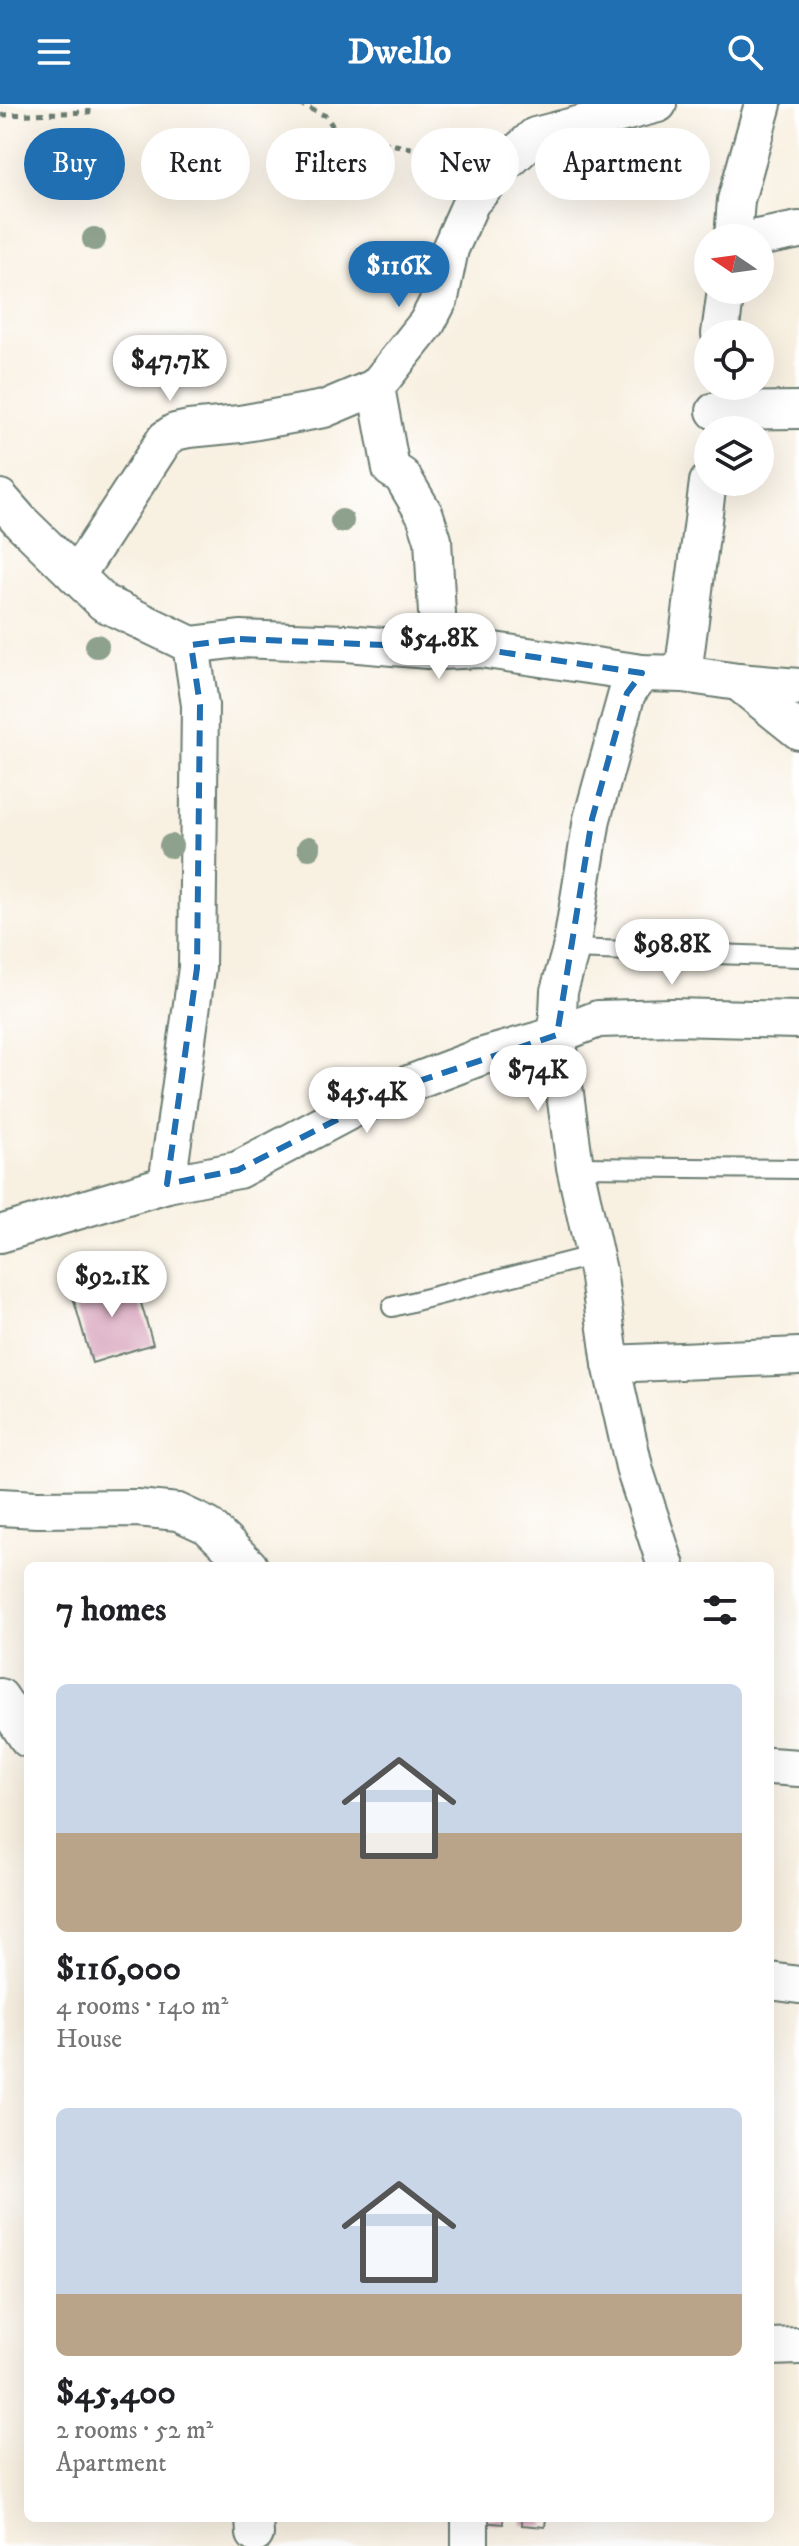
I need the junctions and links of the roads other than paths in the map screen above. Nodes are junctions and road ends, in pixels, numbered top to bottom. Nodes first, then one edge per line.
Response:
1 (658, 104) edge
2 (763, 104) edge
3 (533, 120) edge
4 (734, 224) edge
5 (799, 230) edge
6 (774, 235) edge
7 (376, 387) junction
8 (715, 409) edge
9 (799, 410) edge
10 (706, 496) edge
11 (0, 498) edge
12 (76, 576) junction
13 (191, 645) junction
14 (439, 651) junction
15 (642, 673) junction
16 (683, 674) junction
17 (738, 682) junction
18 (799, 687) edge
19 (799, 731) edge
20 (571, 949) junction
21 (799, 957) edge
22 (799, 1020) edge
23 (557, 1035) junction
24 (575, 1167) junction
25 (799, 1169) edge
26 (167, 1184) junction
27 (0, 1234) edge
28 (595, 1255) junction
29 (392, 1307) dead end
30 (799, 1356) edge
31 (611, 1364) junction
32 (0, 1507) edge
33 (245, 1562) edge
34 (665, 1562) edge
35 (0, 1697) edge
36 (24, 1733) edge
37 (774, 1766) edge
38 (799, 1768) edge
39 (774, 1982) edge
40 (799, 1985) edge
41 (799, 2346) edge
42 (774, 2347) edge
43 (470, 2522) edge
44 (470, 2546) edge

1 - 3 street
2 - 4 street
3 - 7 street
5 - 6 street
7 - 12 street
7 - 14 street
8 - 9 street
10 - 16 street
11 - 12 street
12 - 13 street
13 - 14 street
13 - 26 street
14 - 15 street
15 - 16 street
15 - 20 street
16 - 17 street
17 - 18 street
17 - 19 street
20 - 21 lane
20 - 23 street
22 - 23 street
23 - 24 street
23 - 26 street
24 - 25 lane
24 - 28 street
26 - 27 street
28 - 29 lane
28 - 31 street
30 - 31 street
31 - 34 street
32 - 33 street
35 - 36 street
37 - 38 street
39 - 40 street
41 - 42 street
43 - 44 street

